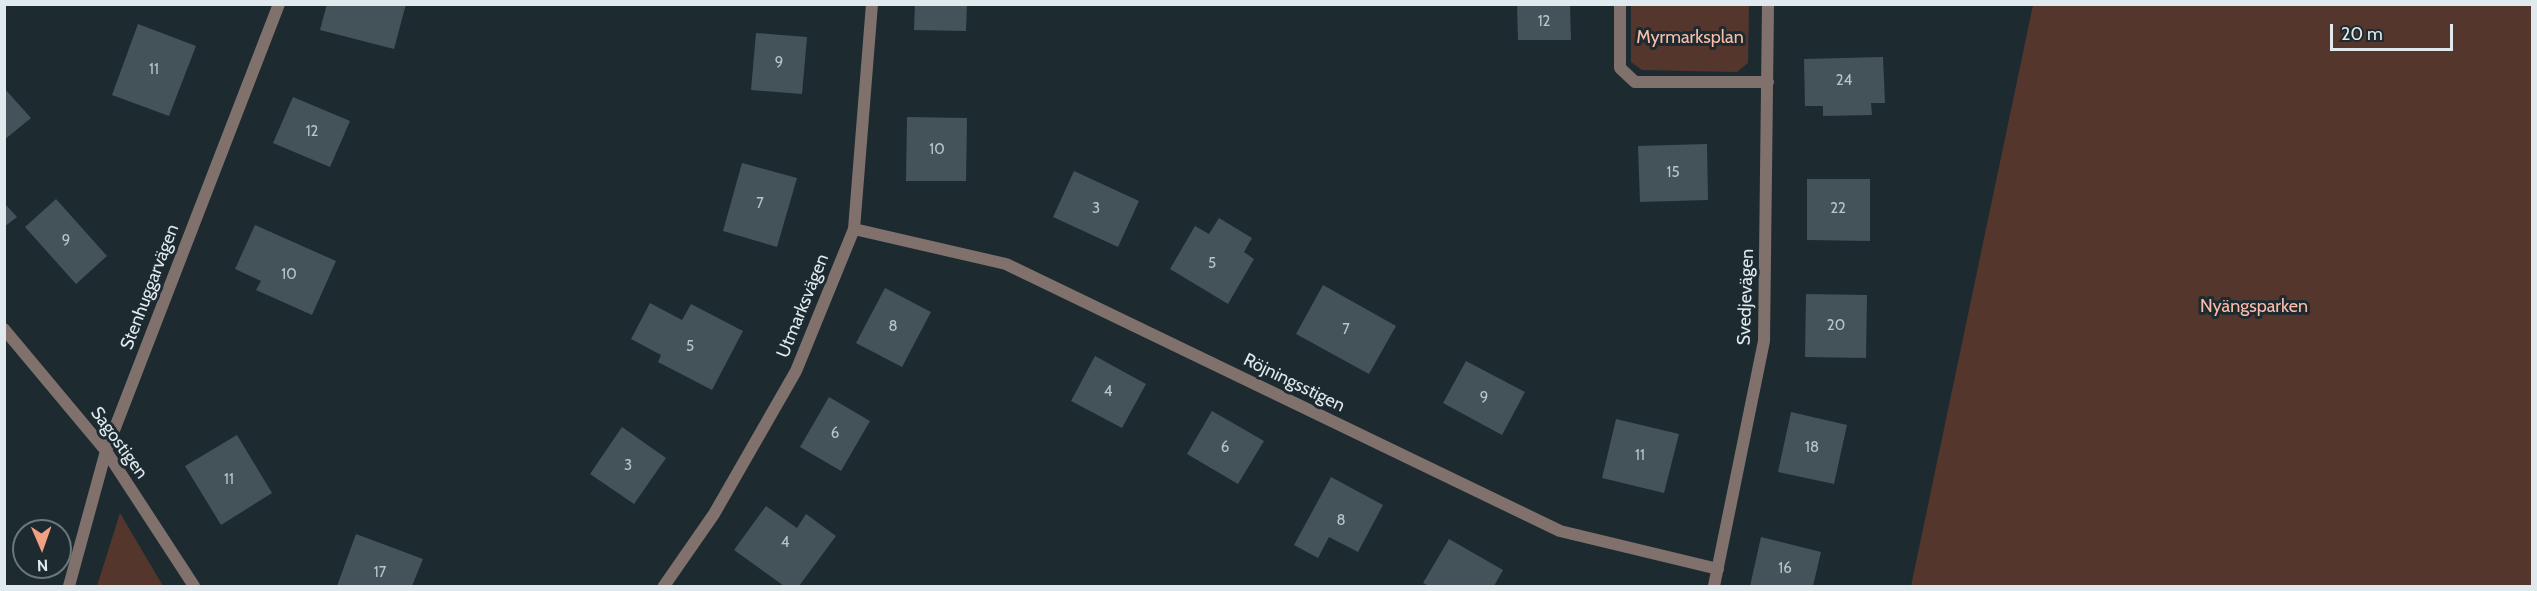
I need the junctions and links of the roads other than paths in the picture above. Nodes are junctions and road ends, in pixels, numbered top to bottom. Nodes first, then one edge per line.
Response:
1 (279, 4) edge
2 (872, 4) edge
3 (1620, 4) edge
4 (1768, 4) edge
5 (1768, 82) junction
6 (854, 229) junction
7 (4, 329) edge
8 (106, 451) junction
9 (1718, 569) junction
10 (69, 586) edge
11 (194, 586) edge
12 (664, 586) edge
13 (1714, 586) edge

1 - 8 street, Stenhuggarvägen
2 - 6 street, Utmarksvägen
3 - 5 street
4 - 5 street, Svedjevägen
5 - 9 street, Svedjevägen
6 - 9 street, Röjningsstigen
6 - 12 street, Utmarksvägen
7 - 8 street, Sagostigen
8 - 10 street, Stenhuggarvägen
8 - 11 street, Sagostigen
9 - 13 street, Svedjevägen

